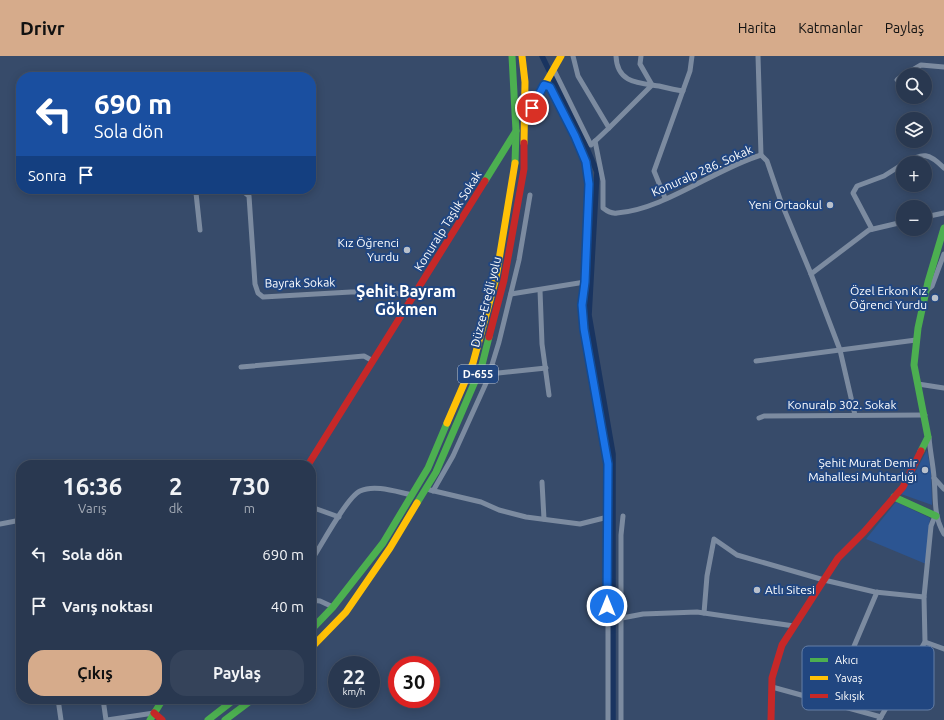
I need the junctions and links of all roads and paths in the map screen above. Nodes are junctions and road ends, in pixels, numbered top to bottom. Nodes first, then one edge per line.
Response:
1 (512, 56) edge
2 (522, 56) edge
3 (573, 56) edge
4 (616, 56) edge
5 (641, 56) edge
6 (692, 56) edge
7 (758, 56) edge
8 (562, 57) edge
9 (944, 67) edge
10 (916, 68) edge
11 (554, 70) junction
12 (545, 84) junction
13 (652, 85) junction
14 (683, 91) junction
15 (525, 119) junction
16 (609, 128) junction
17 (516, 131) junction
18 (595, 141) junction
19 (761, 155) junction
20 (916, 156) edge
21 (928, 156) edge
22 (932, 159) edge
23 (944, 168) edge
24 (896, 169) edge
25 (196, 194) edge
26 (246, 194) edge
27 (530, 195) dead end
28 (665, 198) junction
29 (944, 213) edge
30 (932, 216) edge
31 (896, 224) edge
32 (944, 228) edge
33 (872, 229) junction
34 (200, 230) dead end
35 (944, 254) edge
36 (811, 274) junction
37 (585, 282) junction
38 (540, 290) junction
39 (926, 290) junction
40 (511, 294) junction
41 (412, 299) junction
42 (916, 340) junction
43 (840, 350) junction
44 (373, 361) junction
45 (756, 361) dead end
46 (241, 366) dead end
47 (546, 368) junction
48 (489, 374) junction
49 (918, 384) junction
50 (944, 388) edge
51 (549, 395) dead end
52 (855, 415) junction
53 (925, 415) junction
54 (758, 418) dead end
55 (928, 437) junction
56 (311, 460) edge
57 (934, 478) junction
58 (542, 482) dead end
59 (944, 489) edge
60 (429, 490) junction
61 (412, 494) junction
62 (894, 497) junction
63 (316, 509) edge
64 (623, 516) dead end
65 (936, 516) junction
66 (339, 517) junction
67 (608, 517) junction
68 (544, 519) junction
69 (16, 521) edge
70 (0, 524) edge
71 (944, 534) edge
72 (316, 553) edge
73 (824, 580) junction
74 (877, 592) junction
75 (924, 597) junction
76 (316, 601) edge
77 (333, 607) junction
78 (704, 613) junction
79 (622, 618) junction
80 (316, 621) edge
81 (319, 621) junction
82 (316, 624) edge
83 (794, 626) junction
84 (926, 642) junction
85 (316, 643) edge
86 (854, 646) edge
87 (924, 646) edge
88 (944, 649) edge
89 (772, 686) junction
90 (802, 695) edge
91 (59, 704) edge
92 (104, 704) edge
93 (160, 704) edge
94 (229, 704) edge
95 (246, 704) edge
96 (853, 710) edge
97 (151, 718) edge
98 (880, 718) edge
99 (61, 720) edge
100 (107, 720) edge
101 (162, 720) edge
102 (208, 720) edge
103 (225, 720) edge
104 (608, 720) edge
105 (621, 720) edge
106 (771, 720) edge

1 - 17 main road, Düzce-Ereğli yolu
2 - 15 main road, Düzce-Ereğli yolu / D-655
3 - 16 street
4 - 13 street
5 - 13 street
6 - 14 street
7 - 19 street
8 - 11 main road
9 - 10 street
11 - 12 main road
11 - 18 street
12 - 15 main road
12 - 37 street
13 - 14 street
13 - 16 street
14 - 28 street
15 - 60 main road, Düzce-Ereğli yolu / D-655
16 - 18 street
17 - 41 main road, Konuralp Taşlık Sokak
17 - 61 main road, Düzce-Ereğli yolu
18 - 28 street, Konuralp 286. Sokak
19 - 28 street, Konuralp 286. Sokak
19 - 36 street, Konuralp 286. Sokak
20 - 21 street
22 - 23 street
24 - 33 street
25 - 34 street
26 - 41 street, Bayrak Sokak
27 - 40 street
29 - 30 street
31 - 33 street
32 - 39 main road
33 - 36 street
35 - 39 street
36 - 43 street, Konuralp 286. Sokak
37 - 38 street
37 - 67 street
38 - 40 street
38 - 47 street
39 - 42 main road
40 - 48 street
41 - 44 main road, Konuralp Taşlık Sokak
42 - 43 street
42 - 49 main road
43 - 45 street
43 - 52 street, Konuralp 286. Sokak
44 - 46 street
44 - 56 main road, Konuralp Taşlık Sokak
47 - 48 street
47 - 51 street
48 - 60 street
49 - 50 street
49 - 53 main road
52 - 53 street, Konuralp 302. Sokak
52 - 54 street, Konuralp 302. Sokak
53 - 55 main road
55 - 57 street
55 - 62 main road
57 - 59 street
57 - 65 street
58 - 68 street
60 - 68 street
60 - 85 main road, Düzce-Ereğli yolu / D-655
61 - 66 street
61 - 77 main road, Düzce-Ereğli yolu
62 - 65 main road
62 - 73 main road
63 - 66 street
64 - 79 street
65 - 71 street
65 - 75 street
66 - 72 street
67 - 68 street
67 - 104 street
69 - 70 street
73 - 74 street
73 - 78 street
73 - 83 main road
74 - 75 street
74 - 86 street
75 - 84 street
76 - 77 street
77 - 81 main road, Düzce-Ereğli yolu
78 - 79 street
78 - 83 street
79 - 105 street
80 - 81 street
81 - 82 main road, Düzce-Ereğli yolu
83 - 89 main road
84 - 87 street
84 - 88 street
89 - 90 street
89 - 106 main road
91 - 99 street
92 - 100 street
93 - 97 main road
94 - 102 main road
95 - 103 main road
96 - 98 street
97 - 100 street
97 - 101 main road

